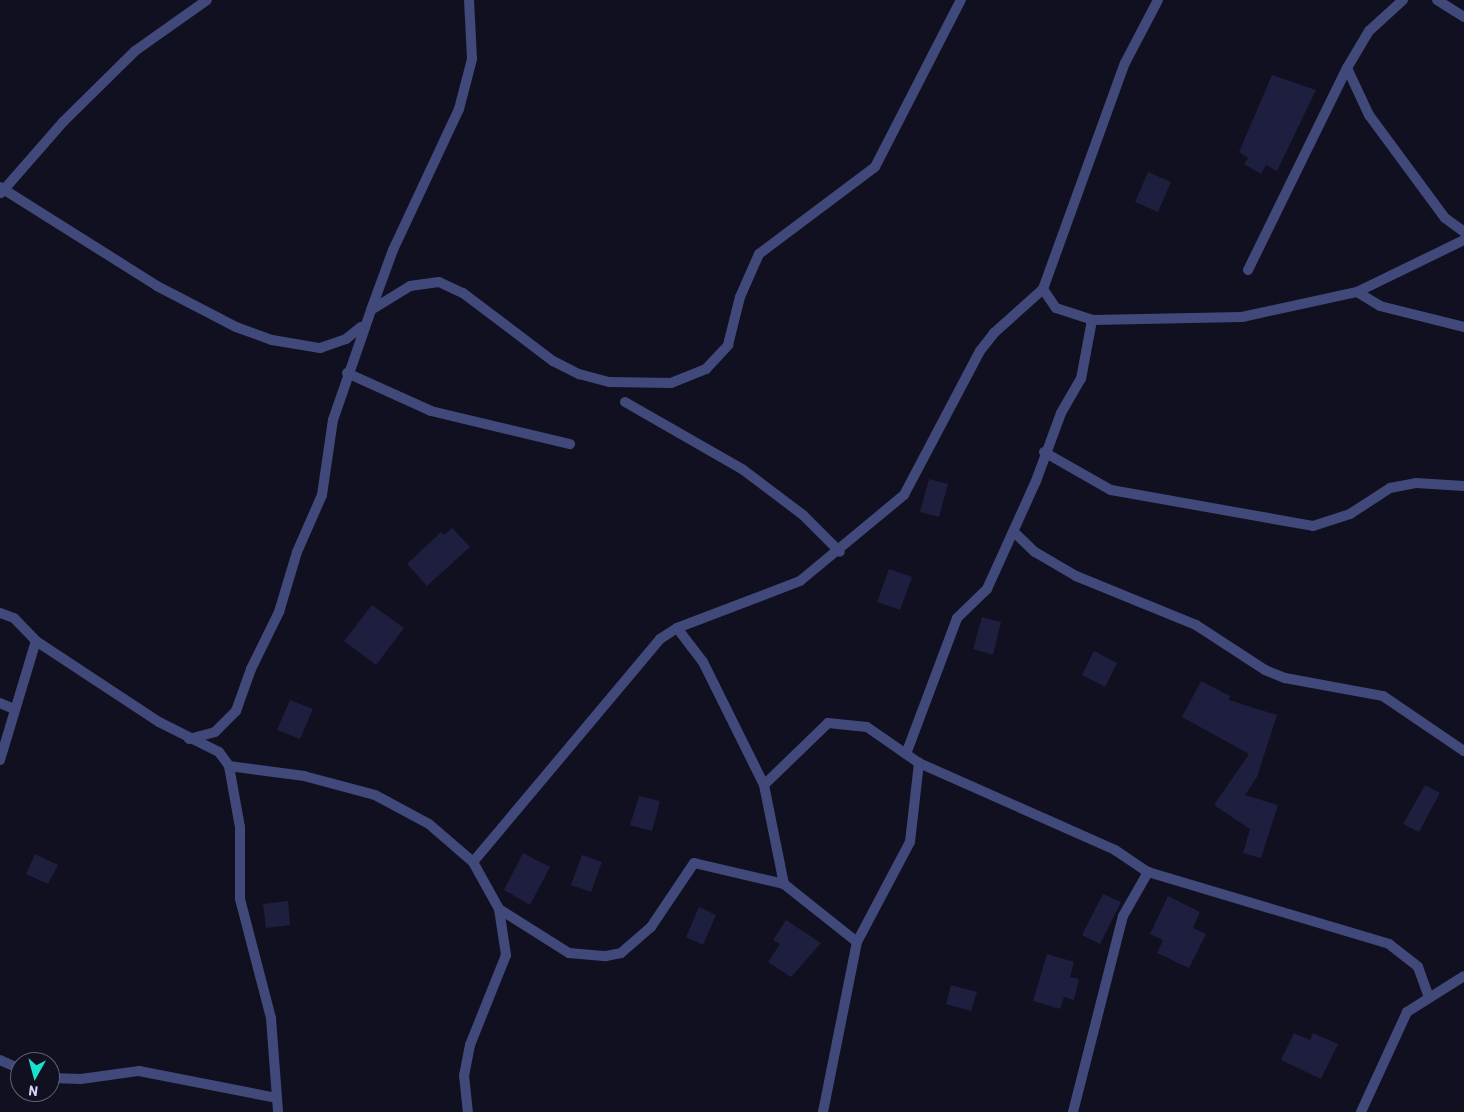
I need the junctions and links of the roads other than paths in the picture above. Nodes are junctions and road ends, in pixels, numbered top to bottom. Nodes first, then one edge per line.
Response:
1 (207, 0) edge
2 (470, 0) edge
3 (961, 0) edge
4 (1158, 0) edge
5 (1402, 0) edge
6 (1437, 0) edge
7 (1464, 17) edge
8 (1346, 68) junction
9 (2, 190) edge
10 (1464, 232) edge
11 (1464, 240) edge
12 (1248, 270) dead end
13 (1043, 289) junction
14 (1357, 292) junction
15 (371, 310) junction
16 (1092, 320) junction
17 (362, 326) junction
18 (1464, 327) edge
19 (347, 373) junction
20 (625, 402) dead end
21 (570, 444) dead end
22 (1044, 452) junction
23 (1464, 486) edge
24 (1014, 532) junction
25 (840, 552) junction
26 (0, 613) edge
27 (677, 628) junction
28 (36, 641) junction
29 (0, 702) edge
30 (12, 708) junction
31 (189, 739) junction
32 (1464, 751) edge
33 (906, 754) junction
34 (0, 760) edge
35 (919, 763) junction
36 (229, 766) junction
37 (764, 785) junction
38 (473, 862) junction
39 (1148, 872) junction
40 (784, 884) junction
41 (498, 909) junction
42 (857, 942) junction
43 (1464, 976) edge
44 (1428, 995) junction
45 (60, 1078) edge
46 (276, 1098) junction
47 (278, 1112) edge
48 (468, 1112) edge
49 (823, 1112) edge
50 (1073, 1112) edge
51 (1361, 1112) edge

1 - 9 street
2 - 15 street
3 - 15 street
4 - 13 street
5 - 8 street
6 - 7 street
8 - 10 street
8 - 12 street
9 - 17 street
11 - 14 street
13 - 16 street
13 - 25 street
14 - 16 street
14 - 18 street
15 - 17 street
16 - 22 street
17 - 19 street
19 - 21 street
19 - 31 street
20 - 25 street
22 - 23 street
22 - 24 street
24 - 32 street
24 - 33 street
25 - 27 street
26 - 28 street
27 - 37 street
27 - 38 street
28 - 30 street
28 - 31 street
29 - 30 street
30 - 34 street
31 - 36 street
33 - 35 street
33 - 37 street
35 - 39 street
35 - 42 street
36 - 38 street
36 - 46 street
37 - 40 street
38 - 41 street
39 - 44 street
39 - 50 street
40 - 41 street
40 - 42 street
41 - 48 street
42 - 49 street
43 - 44 street
44 - 51 street
45 - 46 street
46 - 47 street

